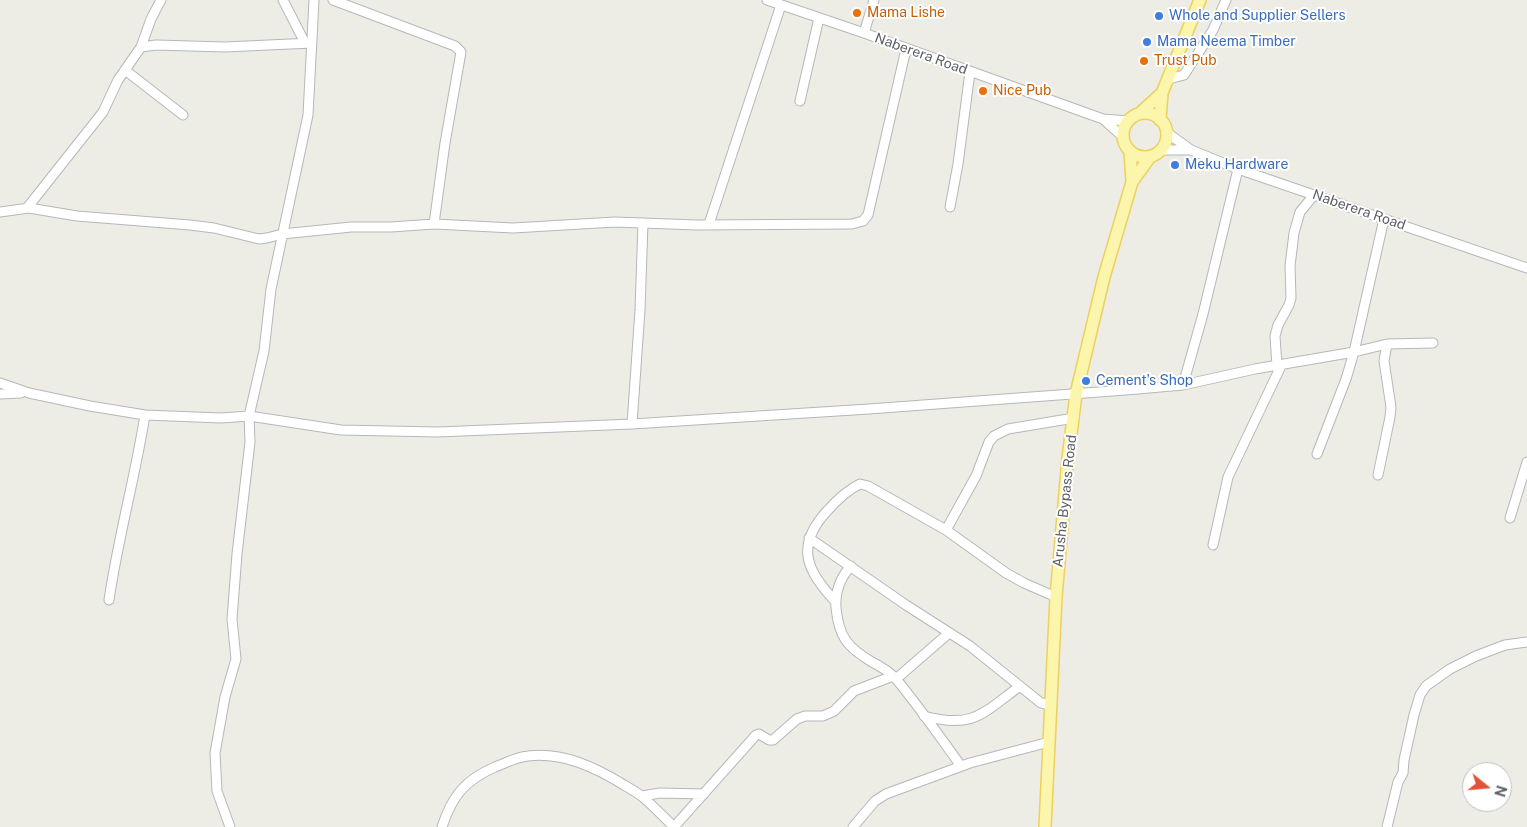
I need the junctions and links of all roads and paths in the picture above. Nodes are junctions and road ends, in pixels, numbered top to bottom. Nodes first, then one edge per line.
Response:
1 (161, 0) edge
2 (283, 0) edge
3 (314, 0) edge
4 (333, 0) edge
5 (767, 0) edge
6 (874, 0) edge
7 (1200, 0) edge
8 (1226, 0) edge
9 (781, 5) junction
10 (819, 18) junction
11 (864, 33) junction
12 (308, 43) junction
13 (141, 47) junction
14 (906, 49) junction
15 (125, 70) junction
16 (970, 72) junction
17 (1169, 79) junction
18 (1162, 93) junction
19 (800, 101) dead end
20 (1140, 114) junction
21 (183, 115) dead end
22 (1103, 119) junction
23 (1160, 120) junction
24 (1128, 121) junction
25 (1166, 132) junction
26 (1123, 137) junction
27 (1161, 150) junction
28 (1192, 150) junction
29 (1130, 151) junction
30 (1150, 157) junction
31 (1238, 169) junction
32 (1132, 182) junction
33 (1314, 194) junction
34 (950, 207) dead end
35 (27, 208) junction
36 (0, 212) edge
37 (1384, 219) junction
38 (643, 223) junction
39 (434, 224) junction
40 (709, 224) junction
41 (282, 234) junction
42 (1526, 265) edge
43 (1433, 343) dead end
44 (1387, 344) junction
45 (1354, 352) junction
46 (1279, 366) junction
47 (0, 383) edge
48 (1183, 385) junction
49 (29, 393) junction
50 (0, 394) edge
51 (1076, 394) junction
52 (145, 415) junction
53 (249, 416) junction
54 (1074, 418) junction
55 (632, 424) junction
56 (1316, 454) dead end
57 (1527, 462) edge
58 (1378, 475) dead end
59 (1510, 518) dead end
60 (946, 530) junction
61 (809, 538) junction
62 (1213, 545) dead end
63 (851, 566) junction
64 (1056, 597) junction
65 (109, 600) dead end
66 (836, 602) junction
67 (949, 633) junction
68 (1527, 642) edge
69 (895, 677) junction
70 (1020, 686) junction
71 (1051, 705) junction
72 (924, 716) junction
73 (1049, 742) junction
74 (961, 766) junction
75 (704, 794) junction
76 (642, 796) junction
77 (230, 827) edge
78 (442, 827) edge
79 (674, 827) edge
80 (853, 827) edge
81 (1045, 827) edge
82 (1387, 827) edge

1 - 13 street
2 - 12 street
3 - 12 street
4 - 39 street
5 - 9 street, Naberera Road
6 - 11 street
7 - 17 main road
8 - 17 street
9 - 10 street, Naberera Road
9 - 40 street
10 - 11 street, Naberera Road
10 - 19 street
11 - 14 street, Naberera Road
12 - 13 street
12 - 41 street
13 - 15 street
14 - 16 street, Naberera Road
14 - 40 street
15 - 21 street
15 - 35 street
16 - 22 street, Naberera Road
16 - 34 street
17 - 18 main road
18 - 20 main road
18 - 23 main road
20 - 23 main road
20 - 24 main road
22 - 24 street, Naberera Road
22 - 26 street, Naberera Road
23 - 25 main road
24 - 26 main road
25 - 27 main road
25 - 28 street, Naberera Road
26 - 29 main road, Arusha Bypass Road
27 - 28 street, Naberera Road
27 - 30 main road, Arusha Bypass Road
28 - 31 street, Naberera Road
29 - 30 main road
29 - 32 main road, Arusha Bypass Road
30 - 32 main road, Arusha Bypass Road
31 - 33 street, Naberera Road
31 - 48 street
32 - 51 main road, Arusha Bypass Road
33 - 37 street, Naberera Road
33 - 46 street
35 - 36 street
35 - 41 street
37 - 42 street, Naberera Road
37 - 45 street
38 - 39 street
38 - 40 street
38 - 55 street
39 - 41 street
41 - 53 street
43 - 44 street
44 - 45 street
44 - 58 street
45 - 46 street
45 - 56 street
46 - 48 street
46 - 62 street
47 - 49 street
48 - 51 street
49 - 50 street
49 - 52 street
51 - 54 main road, Arusha Bypass Road
51 - 55 street
52 - 53 street
52 - 65 street
53 - 55 street
53 - 77 street
54 - 60 street
54 - 64 main road, Arusha Bypass Road
57 - 59 street
60 - 61 street
60 - 64 street
61 - 63 street
61 - 66 street
63 - 66 street
63 - 67 street
64 - 71 main road, Arusha Bypass Road
66 - 69 street
67 - 69 street
67 - 70 street
68 - 82 street
69 - 72 street
69 - 75 street
70 - 71 street
70 - 72 street
71 - 73 main road, Arusha Bypass Road
72 - 74 street
73 - 74 street
73 - 81 main road, Arusha Bypass Road
74 - 80 street
75 - 76 street
75 - 79 street
76 - 78 street
76 - 79 street

